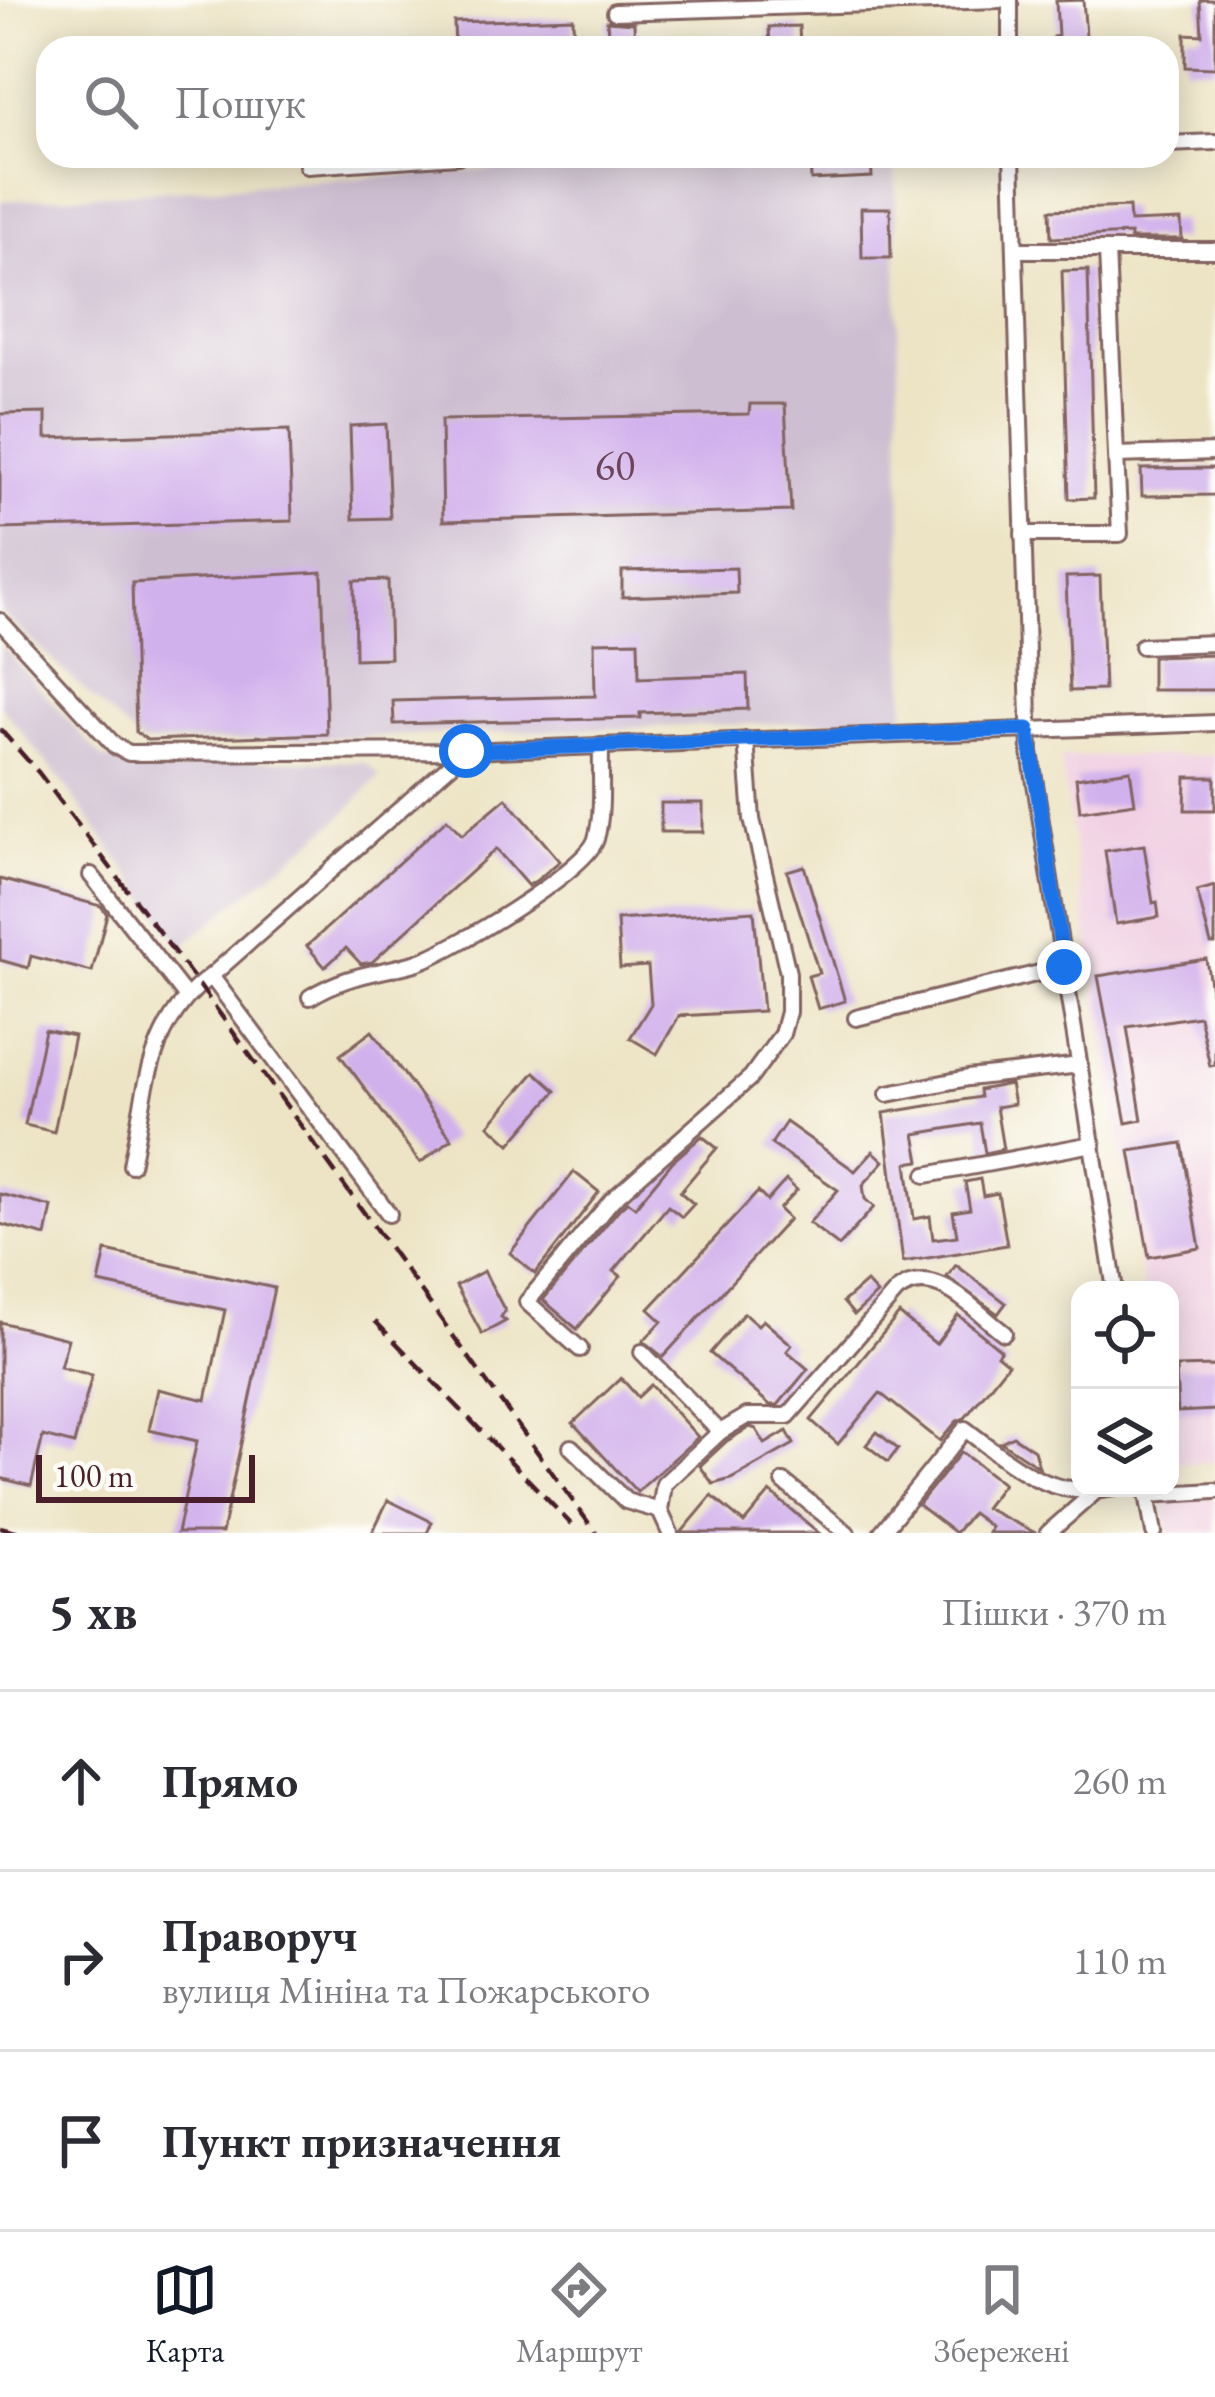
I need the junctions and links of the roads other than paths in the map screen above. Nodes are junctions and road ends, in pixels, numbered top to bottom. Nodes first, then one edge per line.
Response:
1 (1000, 0) edge
2 (1010, 0) edge
3 (615, 12) dead end
4 (1010, 36) edge
5 (1215, 142) edge
6 (1179, 144) edge
7 (1012, 168) edge
8 (1015, 250) junction
9 (1107, 250) junction
10 (1215, 250) edge
11 (1215, 452) edge
12 (1116, 455) junction
13 (1023, 534) junction
14 (0, 621) edge
15 (1215, 643) edge
16 (1142, 646) dead end
17 (1215, 723) edge
18 (1028, 729) junction
19 (746, 740) junction
20 (601, 746) junction
21 (466, 751) junction
22 (91, 875) dead end
23 (1064, 967) junction
24 (211, 976) junction
25 (184, 995) junction
26 (310, 997) dead end
27 (856, 1018) dead end
28 (1080, 1065) junction
29 (888, 1094) dead end
30 (1093, 1144) junction
31 (131, 1165) dead end
32 (926, 1175) dead end
33 (389, 1214) dead end
34 (1114, 1281) edge
35 (1004, 1333) dead end
36 (580, 1349) dead end
37 (642, 1352) dead end
38 (720, 1432) junction
39 (571, 1447) dead end
40 (784, 1482) dead end
41 (1071, 1487) edge
42 (1215, 1490) edge
43 (1179, 1491) edge
44 (1089, 1497) edge
45 (1147, 1497) edge
46 (660, 1510) junction
47 (670, 1533) edge
48 (847, 1533) edge
49 (880, 1533) edge
50 (1048, 1533) edge
51 (1154, 1533) edge

1 - 3 street
2 - 4 street
5 - 6 street
7 - 8 street
8 - 9 street
8 - 13 street
9 - 10 street
9 - 12 street
11 - 12 street
12 - 13 street
13 - 18 street
14 - 21 street
15 - 16 street
17 - 18 street
18 - 19 street
18 - 23 street
19 - 20 street
19 - 36 street
20 - 21 street
20 - 26 street
21 - 24 street
22 - 25 street
23 - 27 street
23 - 28 street
24 - 25 street
24 - 33 street
25 - 31 street
28 - 29 street
28 - 30 street
30 - 32 street
30 - 34 street
35 - 38 street
37 - 38 street
38 - 46 street
39 - 46 street
40 - 48 street
41 - 49 street
42 - 43 street
44 - 50 street
45 - 51 street
46 - 47 street

